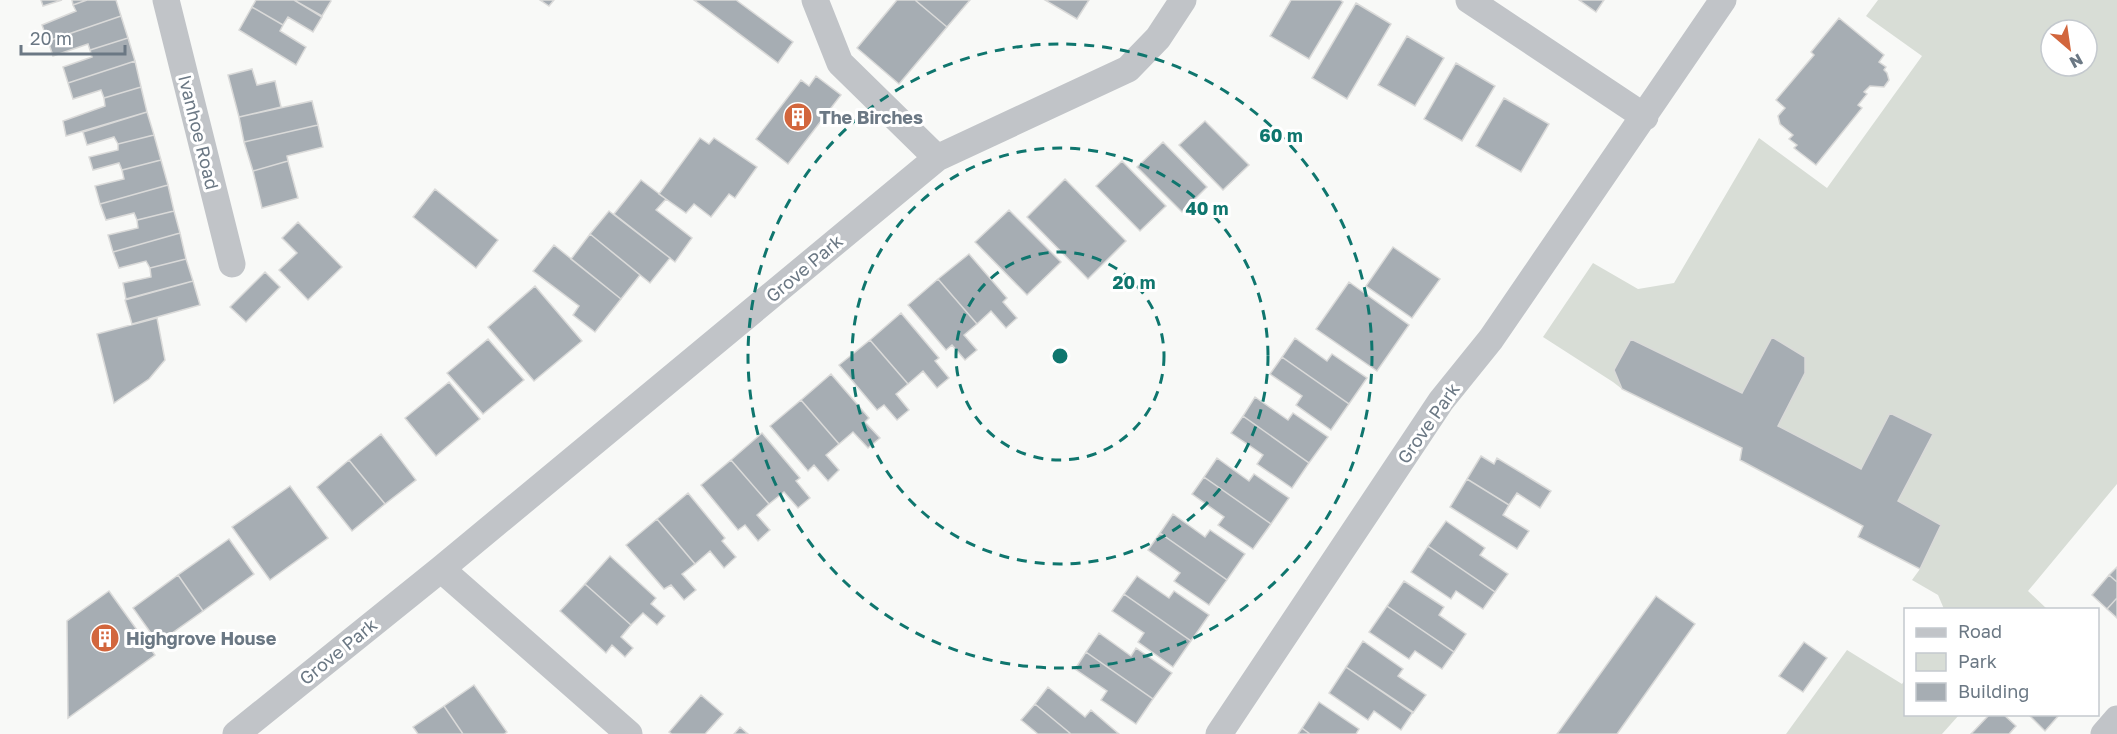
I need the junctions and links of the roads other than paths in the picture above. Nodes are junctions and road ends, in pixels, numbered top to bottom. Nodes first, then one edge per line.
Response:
1 (166, 0) edge
2 (815, 0) edge
3 (1183, 0) edge
4 (1469, 0) edge
5 (1723, 0) edge
6 (1645, 117) junction
7 (937, 158) junction
8 (232, 264) dead end
9 (441, 569) junction
10 (2117, 718) edge
11 (236, 734) edge
12 (629, 734) edge
13 (1219, 734) edge
14 (2104, 734) edge

1 - 8 street, Ivanhoe Road
2 - 7 street
3 - 7 street, Grove Park
4 - 6 street
5 - 6 street, Grove Park
6 - 13 street, Grove Park
7 - 9 street, Grove Park
9 - 11 street, Grove Park
9 - 12 street
10 - 14 street

